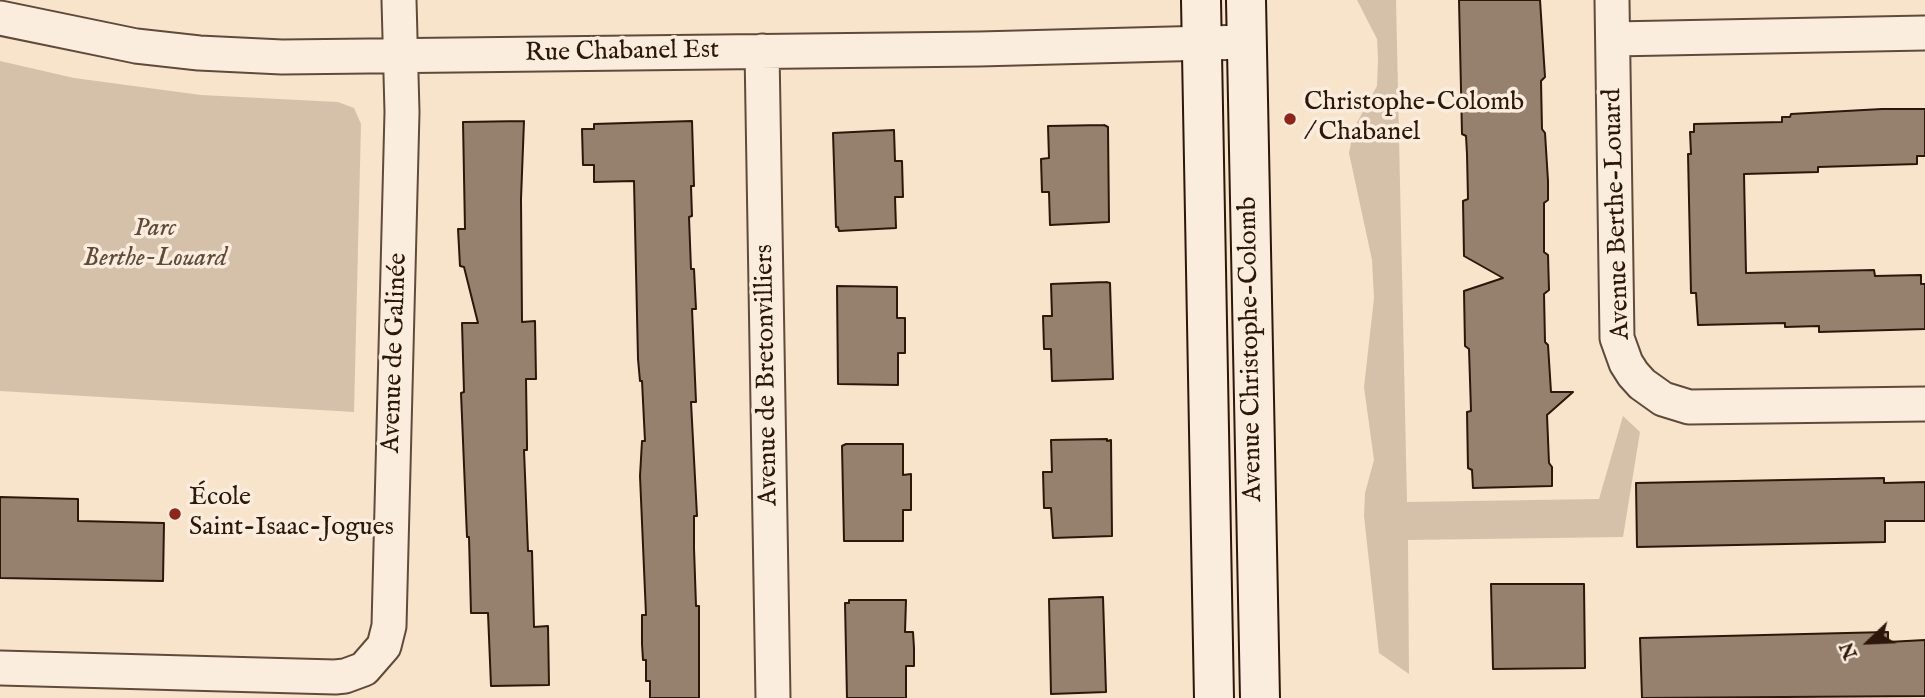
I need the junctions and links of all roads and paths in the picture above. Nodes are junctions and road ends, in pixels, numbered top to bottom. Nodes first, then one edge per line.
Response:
1 (399, 0) edge
2 (1201, 0) edge
3 (1246, 0) edge
4 (1612, 0) edge
5 (0, 18) edge
6 (1925, 33) edge
7 (1614, 39) junction
8 (1247, 42) junction
9 (1202, 43) junction
10 (762, 51) junction
11 (400, 57) junction
12 (1925, 404) edge
13 (0, 668) edge
14 (773, 698) edge
15 (1214, 698) edge
16 (1260, 698) edge

1 - 11 street, Avenue de Galinée
2 - 9 main road, Avenue Christophe-Colomb
3 - 8 main road, Avenue Christophe-Colomb
4 - 7 street, Avenue Berthe-Louard
5 - 11 street, Rue Chabanel Est
6 - 7 street
7 - 12 street, Avenue Berthe-Louard
8 - 9 street, Rue Chabanel Est
8 - 16 main road, Avenue Christophe-Colomb
9 - 10 street, Rue Chabanel Est
9 - 15 main road, Avenue Christophe-Colomb
10 - 11 street, Rue Chabanel Est
10 - 14 street, Avenue de Bretonvilliers
11 - 13 street, Avenue de Galinée

